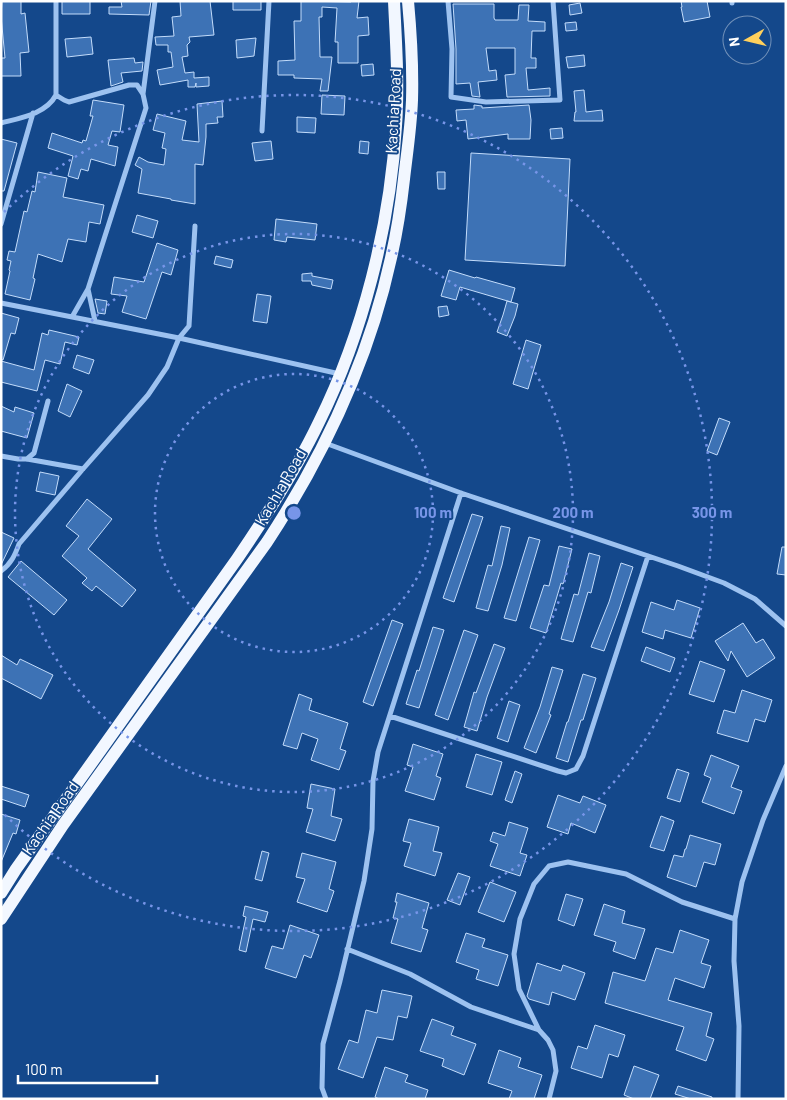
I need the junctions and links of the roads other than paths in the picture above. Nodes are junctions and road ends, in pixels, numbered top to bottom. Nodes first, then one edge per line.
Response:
1 (56, 1) edge
2 (155, 1) edge
3 (269, 1) edge
4 (394, 1) edge
5 (408, 1) edge
6 (448, 1) edge
7 (553, 1) edge
8 (143, 94) junction
9 (56, 95) junction
10 (33, 114) junction
11 (1, 123) edge
12 (262, 131) dead end
13 (1, 224) edge
14 (195, 226) dead end
15 (88, 289) junction
16 (1, 303) edge
17 (72, 317) junction
18 (95, 322) junction
19 (179, 338) junction
20 (341, 374) junction
21 (48, 401) dead end
22 (325, 442) junction
23 (1, 456) edge
24 (27, 459) junction
25 (83, 469) junction
26 (460, 493) junction
27 (648, 556) junction
28 (1, 571) edge
29 (786, 626) edge
30 (390, 716) junction
31 (786, 766) edge
32 (1, 892) edge
33 (1, 919) edge
34 (735, 919) junction
35 (347, 950) junction
36 (539, 1030) junction
37 (326, 1099) edge
38 (549, 1099) edge
39 (738, 1099) edge

1 - 9 street
2 - 8 street
3 - 12 street
4 - 20 highway, Kachia Road
5 - 22 highway, Kachia Road
6 - 7 street
8 - 9 street
8 - 15 street
9 - 10 street
10 - 11 street
10 - 13 street
14 - 19 street
15 - 17 street
15 - 18 street
16 - 17 street
17 - 18 street
18 - 19 street
19 - 20 street
19 - 25 street
20 - 32 highway, Kachia Road
21 - 24 street
22 - 26 street
22 - 33 highway, Kachia Road
23 - 24 street
24 - 25 street
25 - 28 street
26 - 27 street
26 - 30 street
27 - 29 street
27 - 30 street
30 - 35 street
31 - 34 street
34 - 36 street
34 - 39 street
35 - 36 street
35 - 37 street
36 - 38 street

